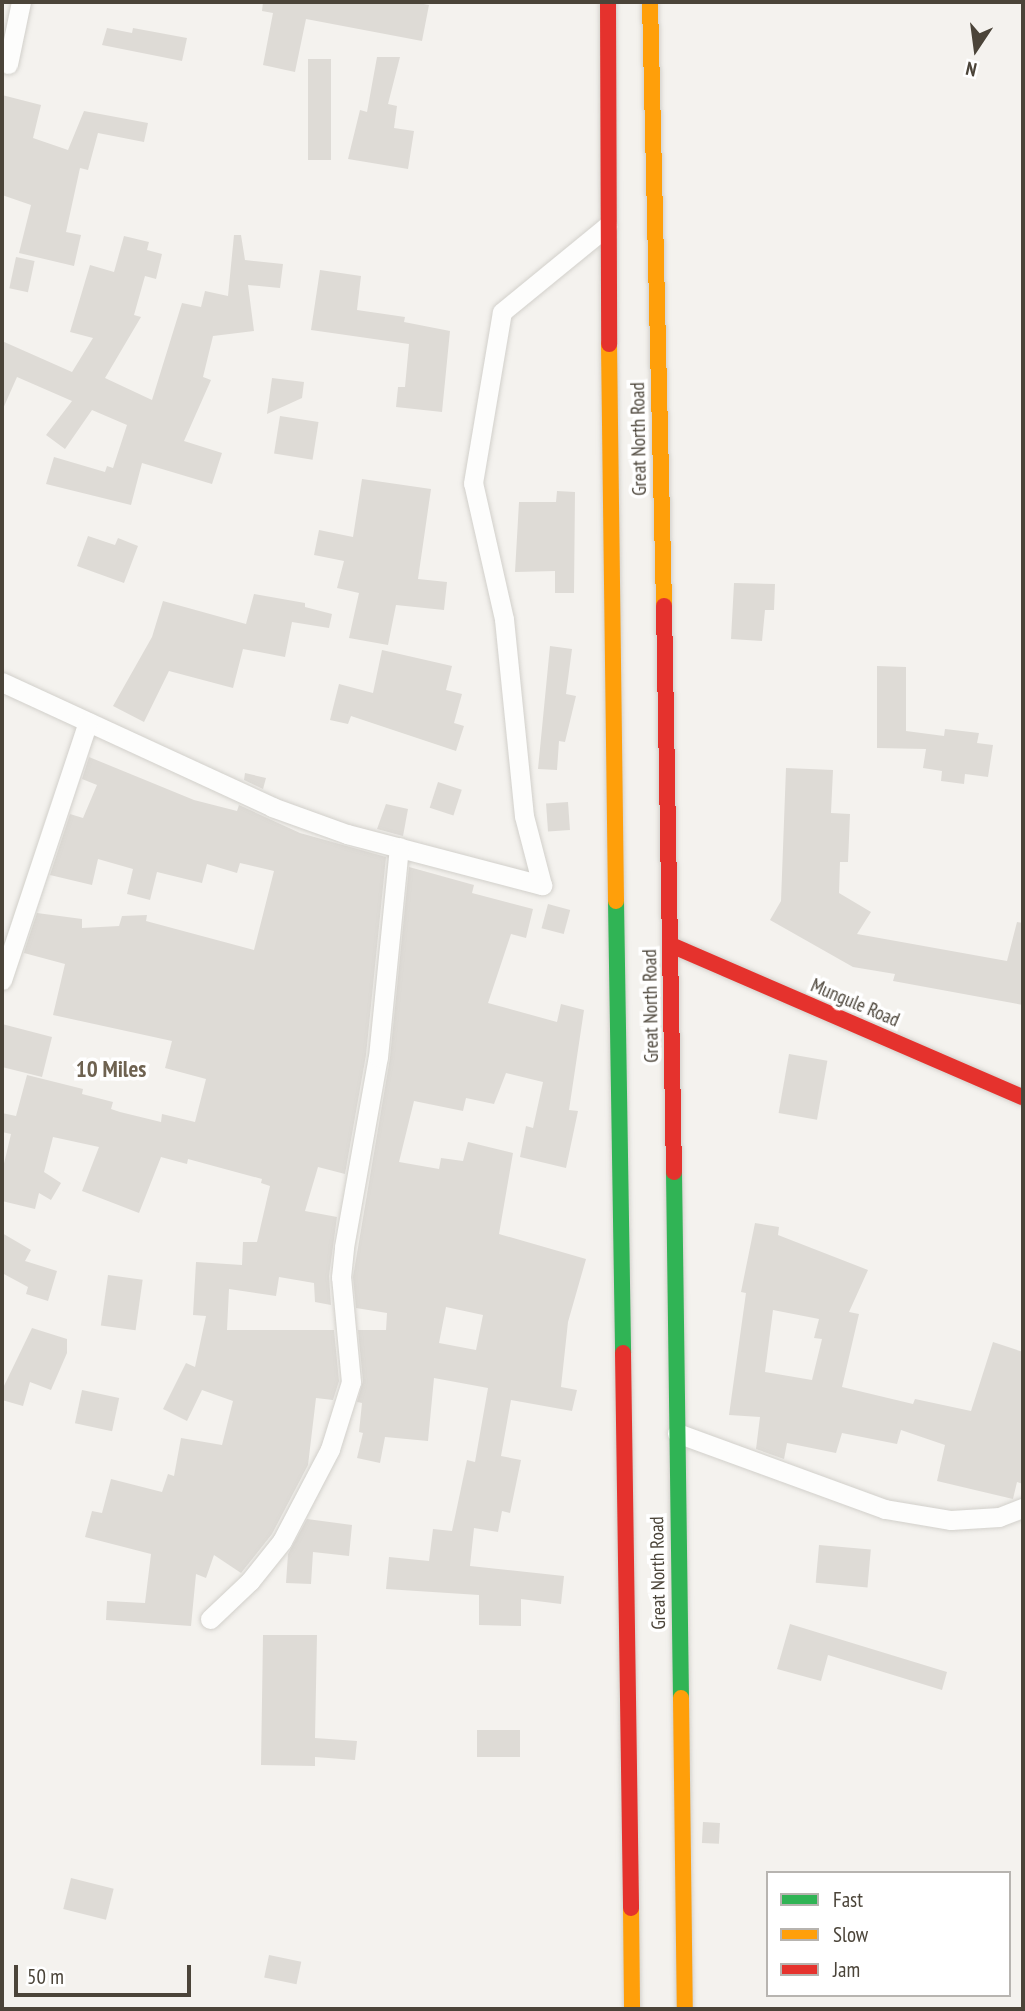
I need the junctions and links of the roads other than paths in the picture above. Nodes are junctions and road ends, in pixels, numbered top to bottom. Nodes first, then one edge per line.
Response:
1 (21, 2) edge
2 (608, 2) edge
3 (650, 2) edge
4 (8, 64) dead end
5 (607, 226) junction
6 (2, 681) edge
7 (88, 722) junction
8 (399, 847) junction
9 (671, 945) junction
10 (2, 980) edge
11 (1023, 1097) edge
12 (677, 1433) junction
13 (1023, 1508) edge
14 (210, 1619) dead end
15 (632, 2009) edge
16 (685, 2009) edge

1 - 4 street
2 - 5 main road, Great North Road
3 - 9 main road, Great North Road
5 - 8 street
5 - 15 main road, Great North Road
6 - 7 street
7 - 8 street
7 - 10 street
8 - 14 street
9 - 11 main road, Mungule Road
9 - 12 main road, Great North Road
12 - 13 street
12 - 16 main road, Great North Road

